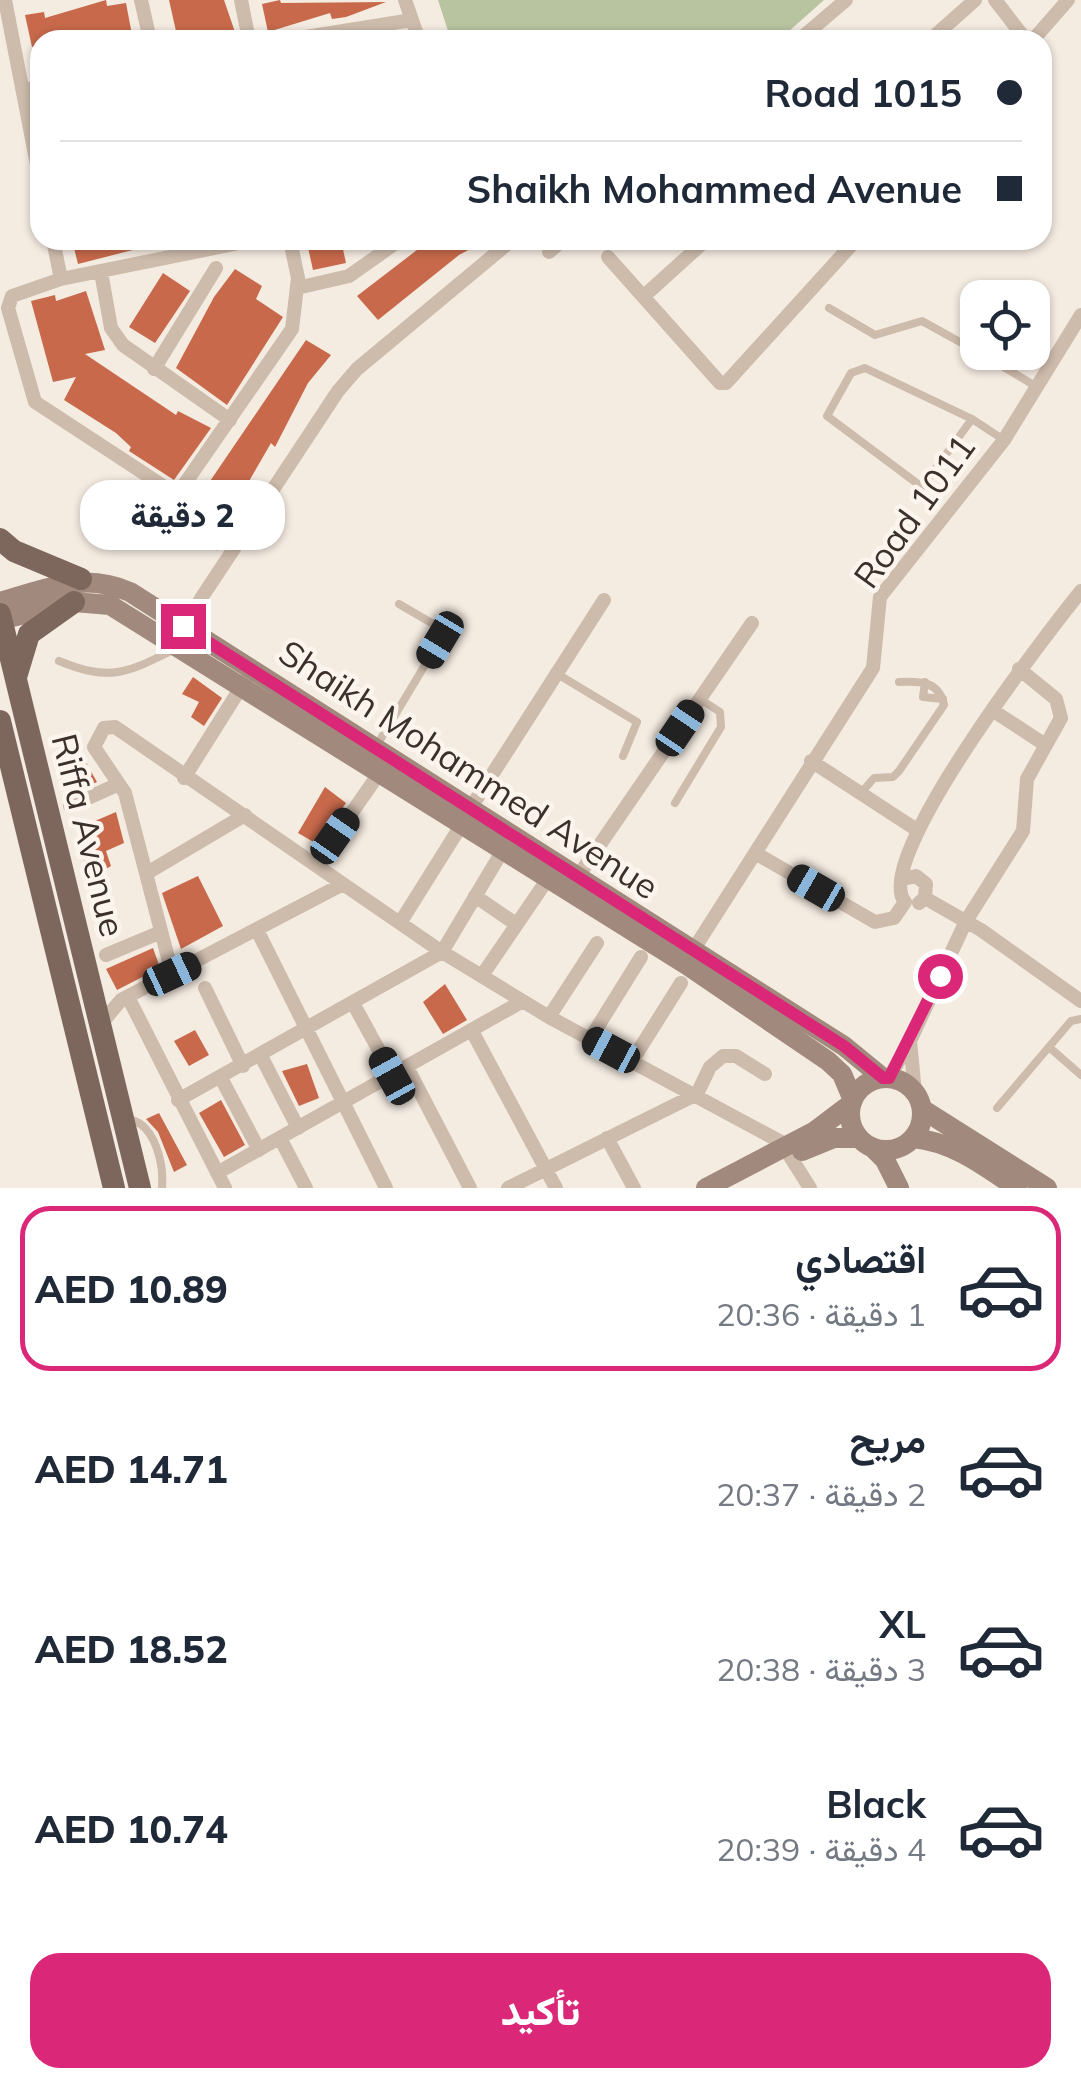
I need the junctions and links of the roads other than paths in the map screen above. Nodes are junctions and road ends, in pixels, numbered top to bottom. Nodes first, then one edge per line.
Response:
1 (5, 0) edge
2 (141, 0) edge
3 (241, 0) edge
4 (405, 0) edge
5 (846, 0) edge
6 (975, 0) edge
7 (995, 0) edge
8 (1068, 0) edge
9 (412, 20) junction
10 (148, 30) edge
11 (247, 30) edge
12 (350, 30) edge
13 (416, 30) edge
14 (811, 30) edge
15 (941, 30) edge
16 (1021, 30) edge
17 (1040, 30) edge
18 (30, 89) edge
19 (22, 90) junction
20 (30, 130) edge
21 (55, 250) edge
22 (180, 250) edge
23 (291, 250) edge
24 (386, 250) edge
25 (498, 250) edge
26 (550, 250) edge
27 (695, 250) edge
28 (847, 250) edge
29 (548, 252) dead end
30 (608, 257) dead end
31 (216, 268) dead end
32 (101, 272) junction
33 (61, 279) junction
34 (296, 288) junction
35 (644, 296) junction
36 (829, 308) dead end
37 (1081, 315) edge
38 (960, 342) edge
39 (154, 369) junction
40 (1009, 370) edge
41 (1037, 386) junction
42 (230, 420) junction
43 (972, 420) junction
44 (1004, 440) junction
45 (0, 539) edge
46 (77, 590) junction
47 (1081, 591) edge
48 (200, 600) dead end
49 (604, 600) dead end
50 (0, 602) edge
51 (399, 604) dead end
52 (0, 618) edge
53 (752, 622) dead end
54 (178, 648) junction
55 (59, 661) dead end
56 (1019, 669) junction
57 (554, 672) junction
58 (247, 677) junction
59 (15, 681) junction
60 (899, 682) dead end
61 (925, 682) junction
62 (700, 698) junction
63 (943, 699) junction
64 (992, 710) junction
65 (0, 721) edge
66 (1044, 744) junction
67 (374, 749) junction
68 (622, 756) dead end
69 (811, 761) junction
70 (380, 772) junction
71 (184, 778) junction
72 (119, 784) junction
73 (861, 793) junction
74 (675, 803) dead end
75 (70, 806) dead end
76 (245, 815) junction
77 (466, 817) junction
78 (917, 830) junction
79 (504, 850) junction
80 (756, 853) junction
81 (316, 863) junction
82 (147, 874) junction
83 (577, 878) junction
84 (903, 879) junction
85 (547, 880) junction
86 (343, 884) junction
87 (475, 896) junction
88 (925, 898) junction
89 (905, 902) junction
90 (966, 921) junction
91 (400, 923) junction
92 (516, 924) junction
93 (257, 930) junction
94 (161, 932) junction
95 (597, 943) dead end
96 (442, 952) junction
97 (692, 952) junction
98 (106, 955) dead end
99 (641, 957) dead end
100 (172, 974) junction
101 (483, 974) junction
102 (681, 983) dead end
103 (205, 988) dead end
104 (92, 994) junction
105 (125, 999) junction
106 (523, 1001) junction
107 (1081, 1001) edge
108 (353, 1003) junction
109 (549, 1017) junction
110 (1081, 1020) edge
111 (100, 1025) junction
112 (306, 1030) junction
113 (472, 1031) junction
114 (590, 1039) junction
115 (910, 1041) junction
116 (1049, 1047) junction
117 (261, 1056) junction
118 (632, 1061) junction
119 (243, 1066) junction
120 (407, 1068) junction
121 (765, 1074) dead end
122 (1081, 1074) edge
123 (392, 1076) junction
124 (221, 1078) junction
125 (886, 1078) junction
126 (697, 1094) junction
127 (178, 1100) junction
128 (852, 1101) junction
129 (919, 1101) junction
130 (343, 1104) junction
131 (998, 1108) dead end
132 (123, 1120) junction
133 (298, 1128) junction
134 (280, 1138) junction
135 (607, 1138) junction
136 (909, 1141) junction
137 (866, 1142) junction
138 (259, 1150) junction
139 (781, 1155) junction
140 (546, 1169) junction
141 (218, 1172) junction
142 (114, 1188) edge
143 (140, 1188) edge
144 (162, 1188) edge
145 (225, 1188) edge
146 (306, 1188) edge
147 (386, 1188) edge
148 (470, 1188) edge
149 (508, 1188) edge
150 (556, 1188) edge
151 (634, 1188) edge
152 (706, 1188) edge
153 (729, 1188) edge
154 (810, 1188) edge
155 (899, 1188) edge
156 (909, 1188) edge
157 (1017, 1188) edge
158 (1046, 1188) edge

1 - 19 street
2 - 10 street
3 - 11 street
4 - 9 street
5 - 14 street
6 - 15 street
7 - 16 street
8 - 17 street
9 - 12 street
9 - 13 street
18 - 19 street
19 - 20 street
21 - 33 street
22 - 32 street
23 - 34 street
24 - 34 street
25 - 48 street
26 - 29 street
27 - 35 street
28 - 35 street
30 - 35 street
31 - 39 street
32 - 33 street
32 - 39 street
33 - 42 street
34 - 42 street
36 - 38 lane
37 - 41 street, Road 1011
39 - 42 street
40 - 41 lane
41 - 44 street, Road 1011
43 - 43 lane
43 - 44 lane
44 - 69 street, Road 1011
45 - 46 main road
46 - 50 street, Shaikh Mohammed Avenue
46 - 52 street, Shaikh Mohammed Avenue
46 - 54 street, Shaikh Mohammed Avenue
46 - 58 street, Shaikh Mohammed Avenue
46 - 59 main road
47 - 56 street
49 - 57 street
51 - 67 lane
52 - 59 main road, Riffa Avenue
53 - 62 street
54 - 55 lane
54 - 58 street, Shaikh Mohammed Avenue
56 - 64 street
56 - 66 street
57 - 68 lane
57 - 77 street
58 - 67 street, Shaikh Mohammed Avenue
58 - 70 street, Shaikh Mohammed Avenue
58 - 71 street
59 - 104 main road, Riffa Avenue
60 - 61 lane
61 - 63 lane
61 - 63 lane
62 - 74 lane
62 - 83 street
63 - 73 lane
64 - 66 street
64 - 78 street
65 - 142 main road, Riffa Avenue
66 - 90 street
67 - 77 street, Shaikh Mohammed Avenue
69 - 73 street
69 - 80 street, Road 1011
70 - 77 street, Shaikh Mohammed Avenue
70 - 81 street
71 - 72 street
71 - 76 street
72 - 75 street
72 - 82 street
73 - 78 street
76 - 81 street
76 - 82 street
77 - 79 street, Shaikh Mohammed Avenue
77 - 83 street, Shaikh Mohammed Avenue
77 - 91 street
78 - 84 street
79 - 85 street, Shaikh Mohammed Avenue
79 - 87 street
80 - 89 street
80 - 97 street, Road 1011
81 - 86 street
82 - 94 street
83 - 97 street, Shaikh Mohammed Avenue
84 - 88 street
84 - 89 street
85 - 92 street
85 - 128 street, Shaikh Mohammed Avenue
86 - 91 street
86 - 93 street
87 - 92 street
87 - 96 street
88 - 89 street
88 - 90 street
90 - 107 street
90 - 115 street
91 - 96 street
92 - 101 street
93 - 100 street
93 - 112 street
94 - 98 street
94 - 100 street
95 - 109 street
96 - 101 street
96 - 108 street
97 - 125 street, Shaikh Mohammed Avenue
99 - 114 street
100 - 105 street
101 - 106 street
102 - 118 street
103 - 119 street
104 - 105 street
104 - 111 main road, Riffa Avenue
105 - 111 street
105 - 127 street
106 - 109 street
106 - 113 street
108 - 112 street
108 - 123 street
109 - 114 street
110 - 116 lane
111 - 132 main road, Riffa Avenue
112 - 117 street
112 - 130 street
113 - 120 street
113 - 140 street
114 - 118 street
115 - 125 street
115 - 129 street
116 - 122 lane
116 - 131 lane
117 - 119 street
117 - 133 street
118 - 126 street
119 - 124 street
120 - 123 street
120 - 148 street
121 - 126 street
123 - 130 street
124 - 127 street
124 - 138 street
125 - 128 street
125 - 129 street
126 - 135 street
126 - 139 street
127 - 141 street
128 - 137 street
128 - 139 street
129 - 136 street
129 - 158 street
130 - 133 street
130 - 147 street
132 - 143 main road, Riffa Avenue
132 - 144 lane
133 - 134 street
134 - 138 street
134 - 146 street
135 - 140 street
135 - 151 street
136 - 137 street
136 - 156 street
136 - 157 street
137 - 139 street
137 - 155 street
138 - 141 street
139 - 152 street
139 - 153 street
139 - 154 street
140 - 149 street
140 - 150 street
141 - 145 street

